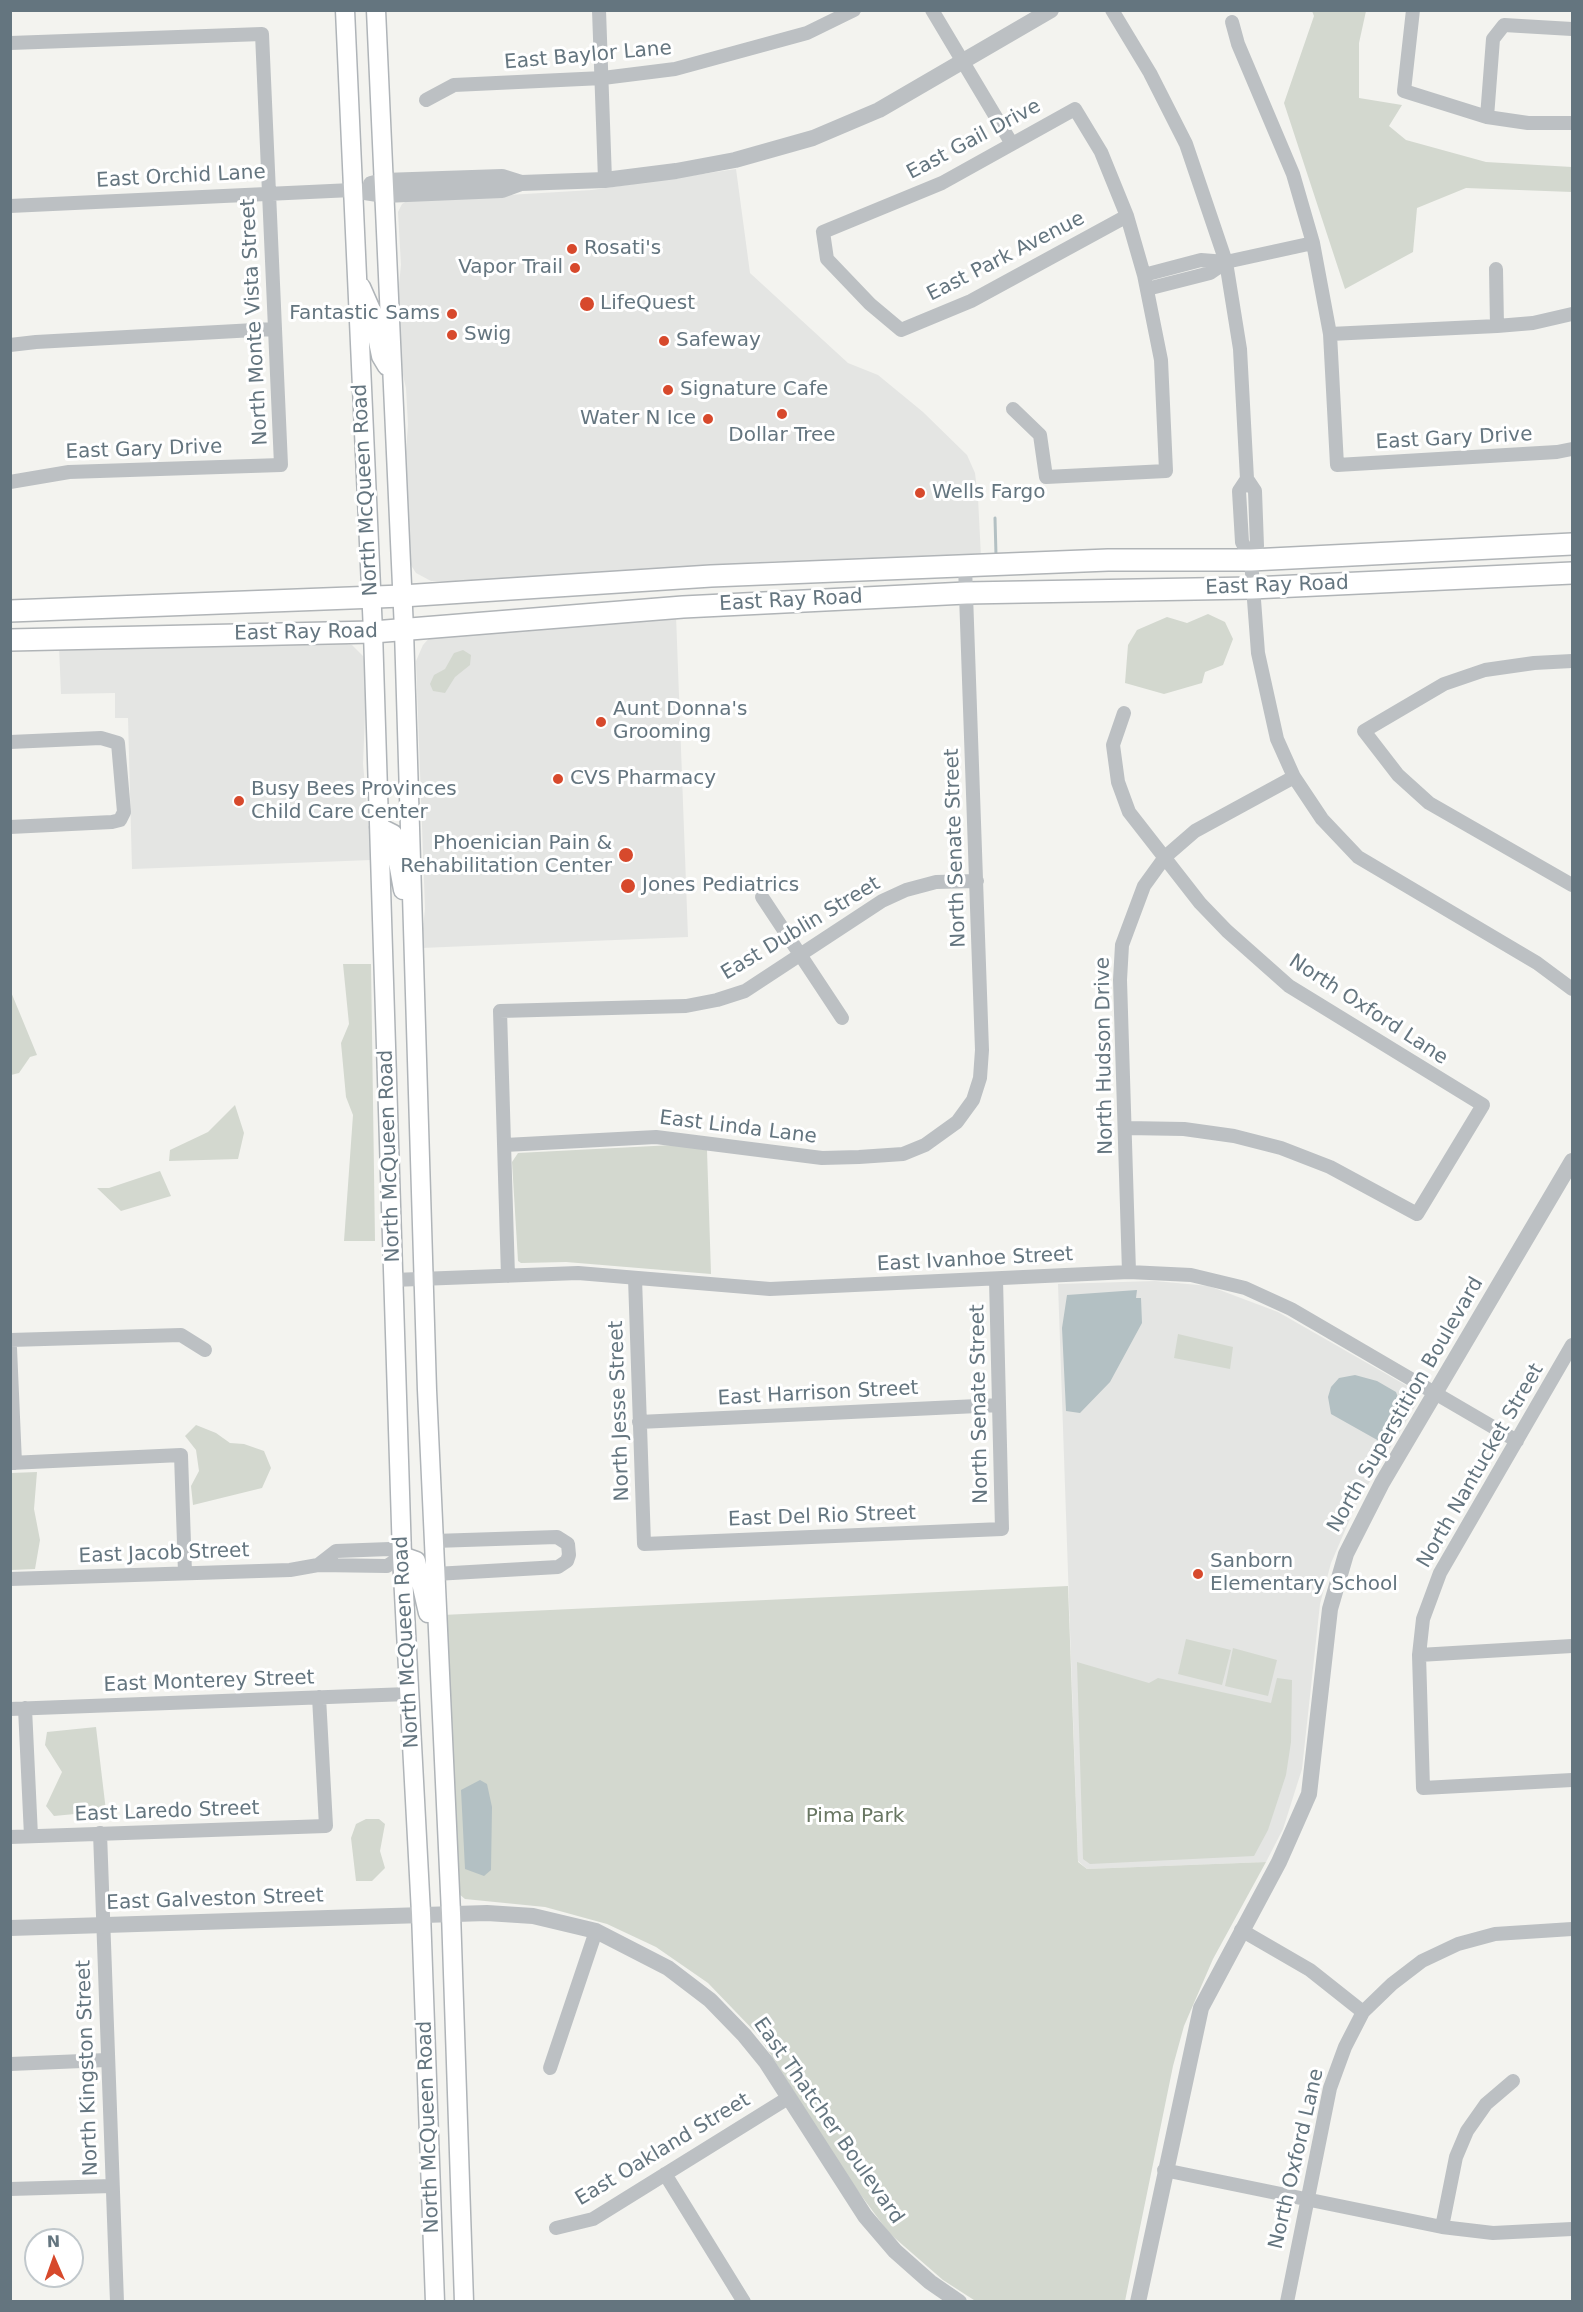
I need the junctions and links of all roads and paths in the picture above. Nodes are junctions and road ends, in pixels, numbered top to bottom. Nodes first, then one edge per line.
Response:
1 (345, 10) edge
2 (376, 10) edge
3 (599, 10) edge
4 (854, 10) edge
5 (932, 10) edge
6 (1051, 10) edge
7 (1112, 10) edge
8 (1413, 10) edge
9 (1232, 22) dead end
10 (1572, 29) edge
11 (10, 43) edge
12 (964, 63) junction
13 (603, 78) junction
14 (426, 100) dead end
15 (1487, 117) junction
16 (1572, 123) edge
17 (1012, 144) junction
18 (605, 180) junction
19 (384, 188) junction
20 (352, 190) junction
21 (269, 195) junction
22 (10, 206) edge
23 (1128, 216) junction
24 (1313, 243) junction
25 (1226, 262) junction
26 (1496, 269) dead end
27 (356, 274) junction
28 (1144, 275) junction
29 (1147, 289) junction
30 (1572, 314) edge
31 (1497, 326) junction
32 (273, 329) junction
33 (901, 330) joint
34 (1330, 334) junction
35 (10, 345) edge
36 (392, 369) junction
37 (1013, 409) dead end
38 (1572, 449) edge
39 (281, 465) joint
40 (10, 482) edge
41 (1572, 544) edge
42 (1251, 560) junction
43 (965, 566) junction
44 (1572, 573) edge
45 (711, 576) junction
46 (1252, 588) junction
47 (966, 592) junction
48 (402, 596) junction
49 (371, 597) junction
50 (10, 611) edge
51 (585, 614) junction
52 (404, 630) junction
53 (373, 632) junction
54 (10, 640) edge
55 (1572, 661) edge
56 (1124, 713) dead end
57 (10, 742) edge
58 (1294, 777) junction
59 (10, 827) edge
60 (379, 827) junction
61 (1165, 857) junction
62 (977, 881) junction
63 (1572, 885) edge
64 (762, 897) dead end
65 (414, 933) junction
66 (801, 956) junction
67 (1572, 989) edge
68 (842, 1018) dead end
69 (957, 1122) joint
70 (1127, 1128) junction
71 (505, 1144) junction
72 (1570, 1168) edge
73 (1129, 1272) junction
74 (508, 1276) junction
75 (635, 1278) junction
76 (424, 1279) junction
77 (996, 1279) junction
78 (393, 1280) junction
79 (10, 1340) edge
80 (1572, 1345) edge
81 (10, 1348) edge
82 (205, 1350) dead end
83 (1435, 1393) junction
84 (999, 1405) junction
85 (639, 1422) junction
86 (1517, 1441) junction
87 (13, 1463) edge
88 (1002, 1529) joint
89 (434, 1541) junction
90 (644, 1544) joint
91 (402, 1556) junction
92 (185, 1574) junction
93 (435, 1574) junction
94 (10, 1579) edge
95 (437, 1619) junction
96 (1572, 1646) edge
97 (1419, 1655) junction
98 (408, 1694) junction
99 (320, 1698) junction
100 (25, 1708) junction
101 (10, 1709) edge
102 (1572, 1780) edge
103 (100, 1833) junction
104 (32, 1836) junction
105 (10, 1837) edge
106 (421, 1913) junction
107 (451, 1913) junction
108 (103, 1925) junction
109 (10, 1928) edge
110 (1572, 1929) edge
111 (1241, 1930) junction
112 (596, 1931) junction
113 (1363, 2012) junction
114 (107, 2060) junction
115 (10, 2064) edge
116 (550, 2067) dead end
117 (1513, 2081) dead end
118 (788, 2098) junction
119 (1164, 2170) junction
120 (665, 2174) junction
121 (112, 2186) junction
122 (10, 2189) edge
123 (1306, 2198) junction
124 (1442, 2227) junction
125 (556, 2228) dead end
126 (1572, 2229) edge
127 (740, 2297) edge
128 (117, 2301) edge
129 (435, 2301) edge
130 (464, 2301) edge
131 (724, 2301) edge
132 (959, 2301) edge
133 (1138, 2301) edge
134 (1287, 2301) edge

1 - 20 main road, North McQueen Road
2 - 19 main road, North McQueen Road
3 - 13 street
4 - 13 street, East Baylor Lane
5 - 12 street
6 - 12 street, East Orchid Lane
7 - 25 street
8 - 15 street
9 - 24 street
10 - 15 street
11 - 21 street, North Monte Vista Street
12 - 17 street
12 - 18 street, East Orchid Lane
13 - 14 street, East Baylor Lane
13 - 18 street
15 - 16 street
17 - 23 street, East Gail Drive
17 - 33 street, East Gail Drive
18 - 19 street, East Orchid Lane
19 - 20 street, East Orchid Lane
19 - 36 main road, North McQueen Road
20 - 21 street, East Orchid Lane
20 - 27 main road, North McQueen Road
21 - 22 street, East Orchid Lane
21 - 32 street, North Monte Vista Street
23 - 28 street
23 - 33 street, East Park Avenue
24 - 25 street
24 - 34 street
25 - 28 street
25 - 29 street
25 - 42 street
26 - 31 street
27 - 36 main road
27 - 49 main road, North McQueen Road
28 - 29 street
29 - 37 street
30 - 31 street
31 - 34 street
32 - 35 street
32 - 39 street, North Monte Vista Street
34 - 38 street, East Gary Drive
36 - 48 main road, North McQueen Road
39 - 40 street, East Gary Drive
41 - 42 main road, East Ray Road
42 - 43 main road, East Ray Road
42 - 46 street
43 - 45 main road, East Ray Road
43 - 47 street, North Senate Street
44 - 46 main road, East Ray Road
45 - 48 main road, East Ray Road
45 - 51 main road
46 - 47 main road, East Ray Road
46 - 58 street
47 - 51 main road, East Ray Road
47 - 62 street, North Senate Street
48 - 49 main road, East Ray Road
48 - 52 main road, North McQueen Road
49 - 50 main road, East Ray Road
49 - 53 main road, North McQueen Road
51 - 52 main road, East Ray Road
52 - 53 main road, East Ray Road
52 - 65 main road, North McQueen Road
53 - 54 main road, East Ray Road
53 - 60 main road, North McQueen Road
55 - 63 street
56 - 61 street, North Oxford Lane
57 - 59 street
58 - 61 street, North Hudson Drive
58 - 67 street
60 - 65 main road
60 - 78 main road, North McQueen Road
61 - 70 street, North Hudson Drive
61 - 70 street, North Oxford Lane
62 - 66 street, East Dublin Street
62 - 69 street, North Senate Street
64 - 66 street
65 - 76 main road, North McQueen Road
66 - 68 street
66 - 71 street, East Dublin Street
69 - 71 street, East Linda Lane
70 - 73 street, North Hudson Drive
71 - 74 street
72 - 83 street, North Superstition Boulevard
73 - 77 street, East Ivanhoe Street
73 - 83 street, East Ivanhoe Street
74 - 75 street, East Ivanhoe Street
74 - 76 street, East Ivanhoe Street
75 - 77 street, East Ivanhoe Street
75 - 85 street, North Jesse Street
76 - 78 street, East Ivanhoe Street
76 - 89 main road, North McQueen Road
77 - 84 street, North Senate Street
78 - 91 main road, North McQueen Road
79 - 82 street
80 - 86 street, North Nantucket Street
81 - 87 street
83 - 86 street, East Ivanhoe Street
83 - 111 street, North Superstition Boulevard
84 - 85 street, East Harrison Street
84 - 88 street, North Senate Street
85 - 90 street, North Jesse Street
86 - 97 street, North Nantucket Street
87 - 92 street
88 - 90 street, East Del Rio Street
89 - 93 main road, North McQueen Road
89 - 93 street
91 - 92 street, East Jacob Street
91 - 95 main road
91 - 98 main road, North McQueen Road
92 - 94 street, East Jacob Street
93 - 95 main road, North McQueen Road
95 - 107 main road, North McQueen Road
96 - 97 street
97 - 102 street, North Nantucket Street
98 - 99 street, East Monterey Street
98 - 106 main road, North McQueen Road
99 - 100 street, East Monterey Street
99 - 103 street, East Laredo Street
100 - 101 street, East Monterey Street
100 - 104 street
103 - 104 street, East Laredo Street
103 - 108 street, North Kingston Street
104 - 105 street, East Laredo Street
106 - 107 street, East Thatcher Boulevard
106 - 108 street, East Galveston Street
106 - 129 main road, North McQueen Road
107 - 112 street, East Thatcher Boulevard
107 - 130 main road, North McQueen Road
108 - 109 street, East Galveston Street
108 - 114 street, North Kingston Street
110 - 113 street, North Oxford Lane
111 - 113 street
111 - 119 street, North Superstition Boulevard
112 - 116 street
112 - 118 street, East Thatcher Boulevard
113 - 123 street, North Oxford Lane
114 - 115 street
114 - 121 street, North Kingston Street
117 - 124 street
118 - 120 street, East Oakland Street
118 - 132 street, East Thatcher Boulevard
119 - 123 street
119 - 133 street, North Superstition Boulevard
120 - 125 street, East Oakland Street
120 - 127 street
121 - 122 street
121 - 128 street, North Kingston Street
123 - 124 street
123 - 134 street, North Oxford Lane
124 - 126 street
127 - 131 street

